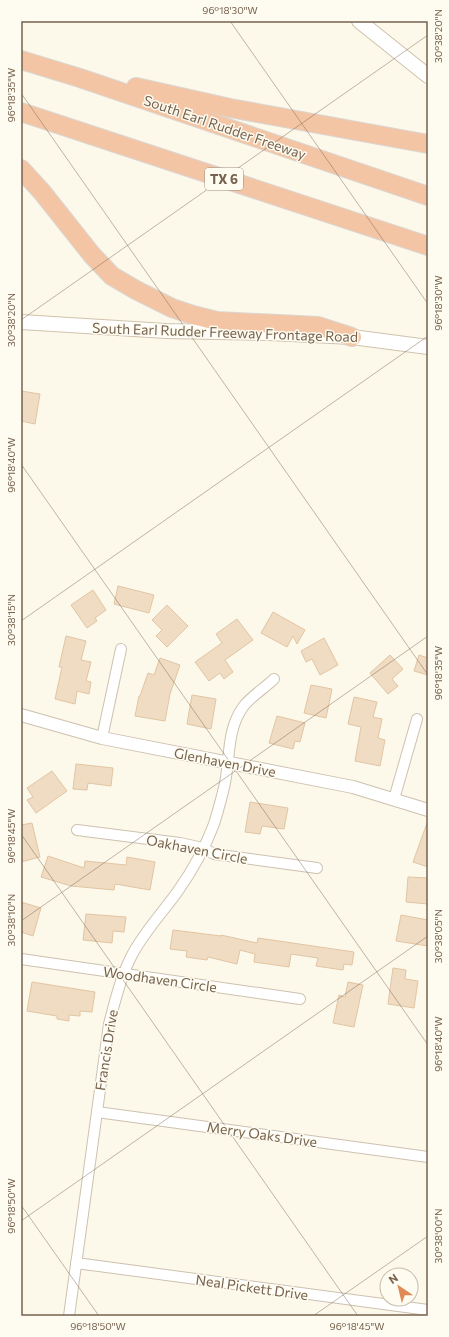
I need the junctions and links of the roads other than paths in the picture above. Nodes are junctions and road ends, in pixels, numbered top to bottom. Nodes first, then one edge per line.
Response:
1 (359, 21) edge
2 (21, 60) edge
3 (428, 76) edge
4 (80, 78) junction
5 (21, 112) edge
6 (428, 144) edge
7 (21, 168) edge
8 (428, 196) edge
9 (428, 246) edge
10 (21, 322) edge
11 (352, 337) junction
12 (428, 347) edge
13 (121, 650) dead end
14 (274, 679) dead end
15 (21, 715) edge
16 (417, 719) dead end
17 (102, 738) junction
18 (227, 762) junction
19 (394, 798) junction
20 (428, 810) edge
21 (77, 830) dead end
22 (203, 848) junction
23 (317, 868) dead end
24 (21, 959) edge
25 (125, 973) junction
26 (300, 999) dead end
27 (96, 1112) junction
28 (428, 1157) edge
29 (76, 1263) junction
30 (428, 1310) edge
31 (69, 1316) edge

1 - 3 main road
2 - 4 highway, South Earl Rudder Freeway
4 - 6 highway
4 - 8 highway, South Earl Rudder Freeway
5 - 9 highway, TX 6
7 - 11 highway
10 - 11 main road, South Earl Rudder Freeway Frontage Road
11 - 12 main road, South Earl Rudder Freeway Frontage Road
13 - 17 street
14 - 18 street, Francis Drive
15 - 17 street, Glenhaven Drive
16 - 19 street
17 - 18 street, Glenhaven Drive
18 - 19 street, Glenhaven Drive
18 - 22 street, Francis Drive
19 - 20 street, Glenhaven Drive
21 - 22 street, Oakhaven Circle
22 - 23 street, Oakhaven Circle
22 - 25 street, Francis Drive
24 - 25 street, Woodhaven Circle
25 - 26 street, Woodhaven Circle
25 - 27 street, Francis Drive
27 - 28 street, Merry Oaks Drive
27 - 29 street, Francis Drive
29 - 30 street, Neal Pickett Drive
29 - 31 street, Francis Drive

